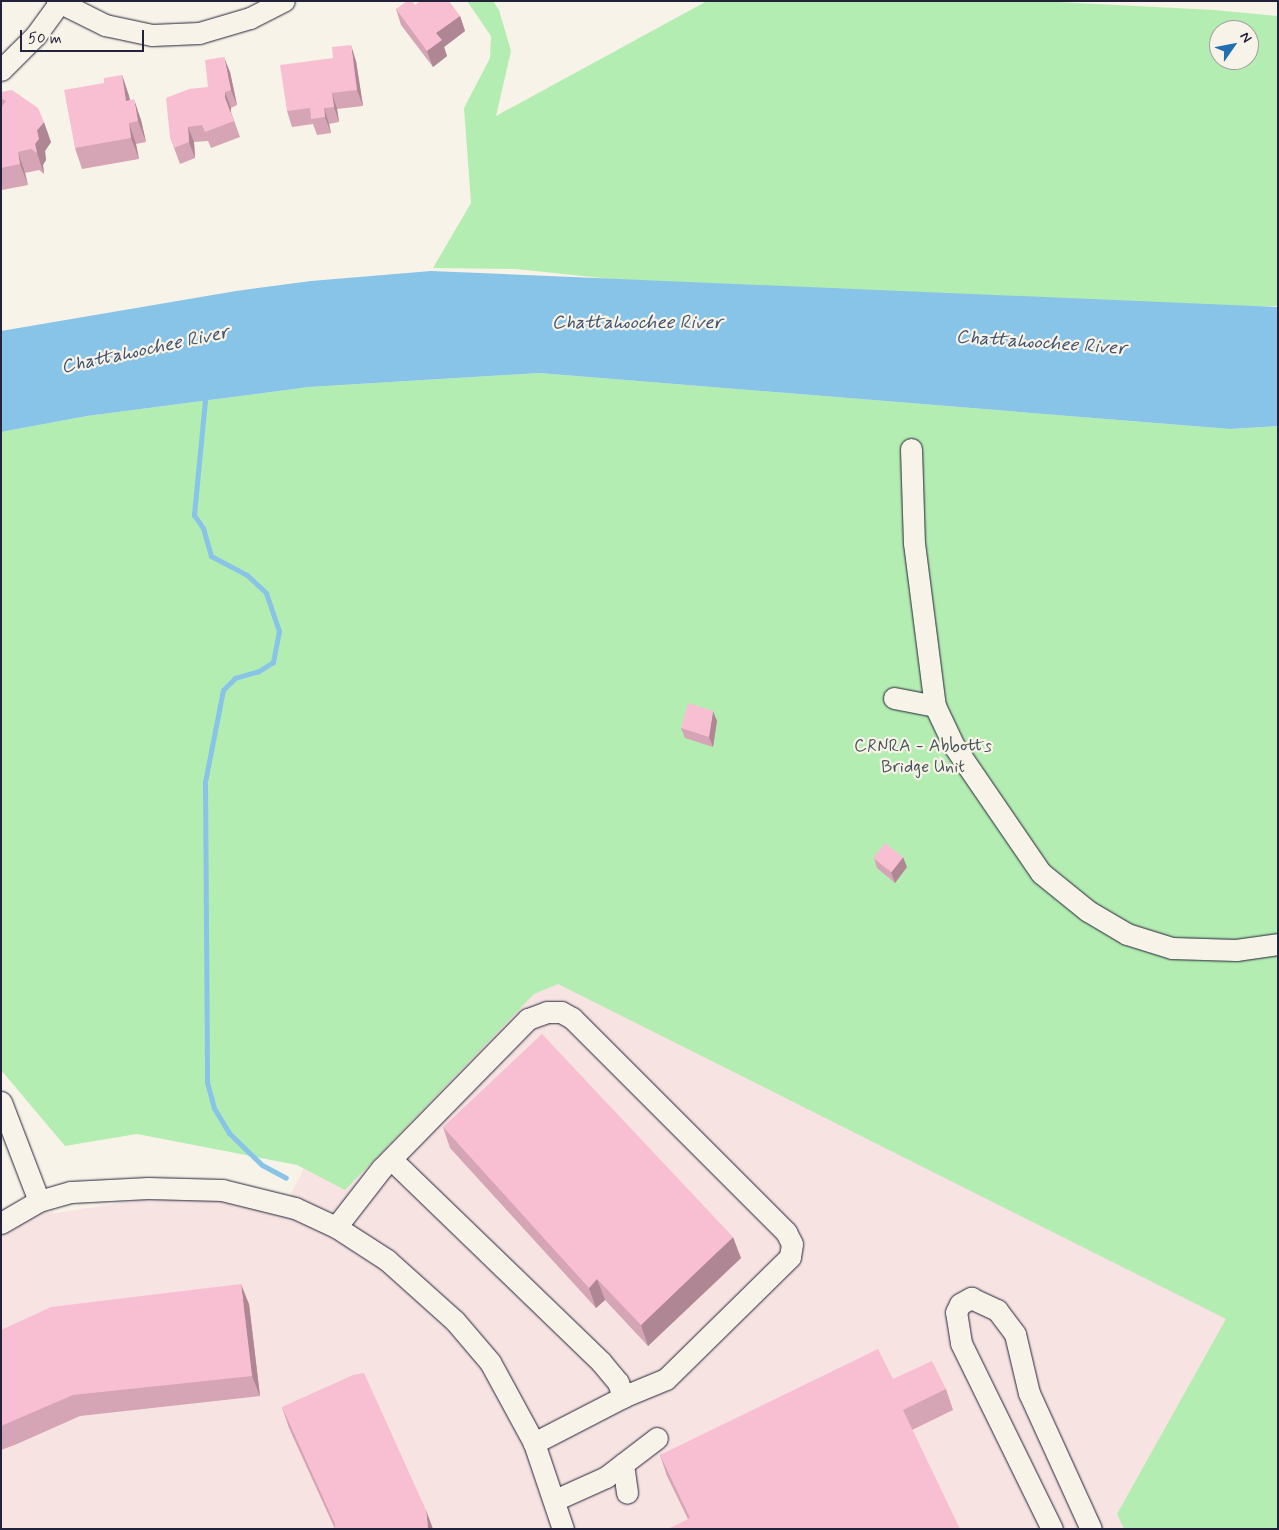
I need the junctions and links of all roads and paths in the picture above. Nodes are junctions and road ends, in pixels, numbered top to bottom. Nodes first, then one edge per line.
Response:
1 (284, 1) edge
2 (58, 2) edge
3 (1, 70) edge
4 (911, 449) dead end
5 (894, 698) dead end
6 (935, 706) junction
7 (1278, 944) edge
8 (1, 1102) edge
9 (391, 1160) junction
10 (39, 1201) junction
11 (1, 1223) edge
12 (336, 1227) junction
13 (624, 1397) junction
14 (657, 1438) dead end
15 (534, 1443) junction
16 (624, 1464) junction
17 (627, 1493) dead end
18 (555, 1500) junction
19 (563, 1529) edge
20 (1052, 1529) edge
21 (1091, 1529) edge

1 - 2 street
2 - 3 street
4 - 6 street
5 - 6 street
6 - 7 street
8 - 10 street
9 - 12 street
9 - 13 street
9 - 13 street
10 - 11 street
10 - 12 street
12 - 15 street
13 - 15 street
14 - 16 street
15 - 18 street
16 - 17 street
16 - 18 street
18 - 19 street
20 - 21 street

